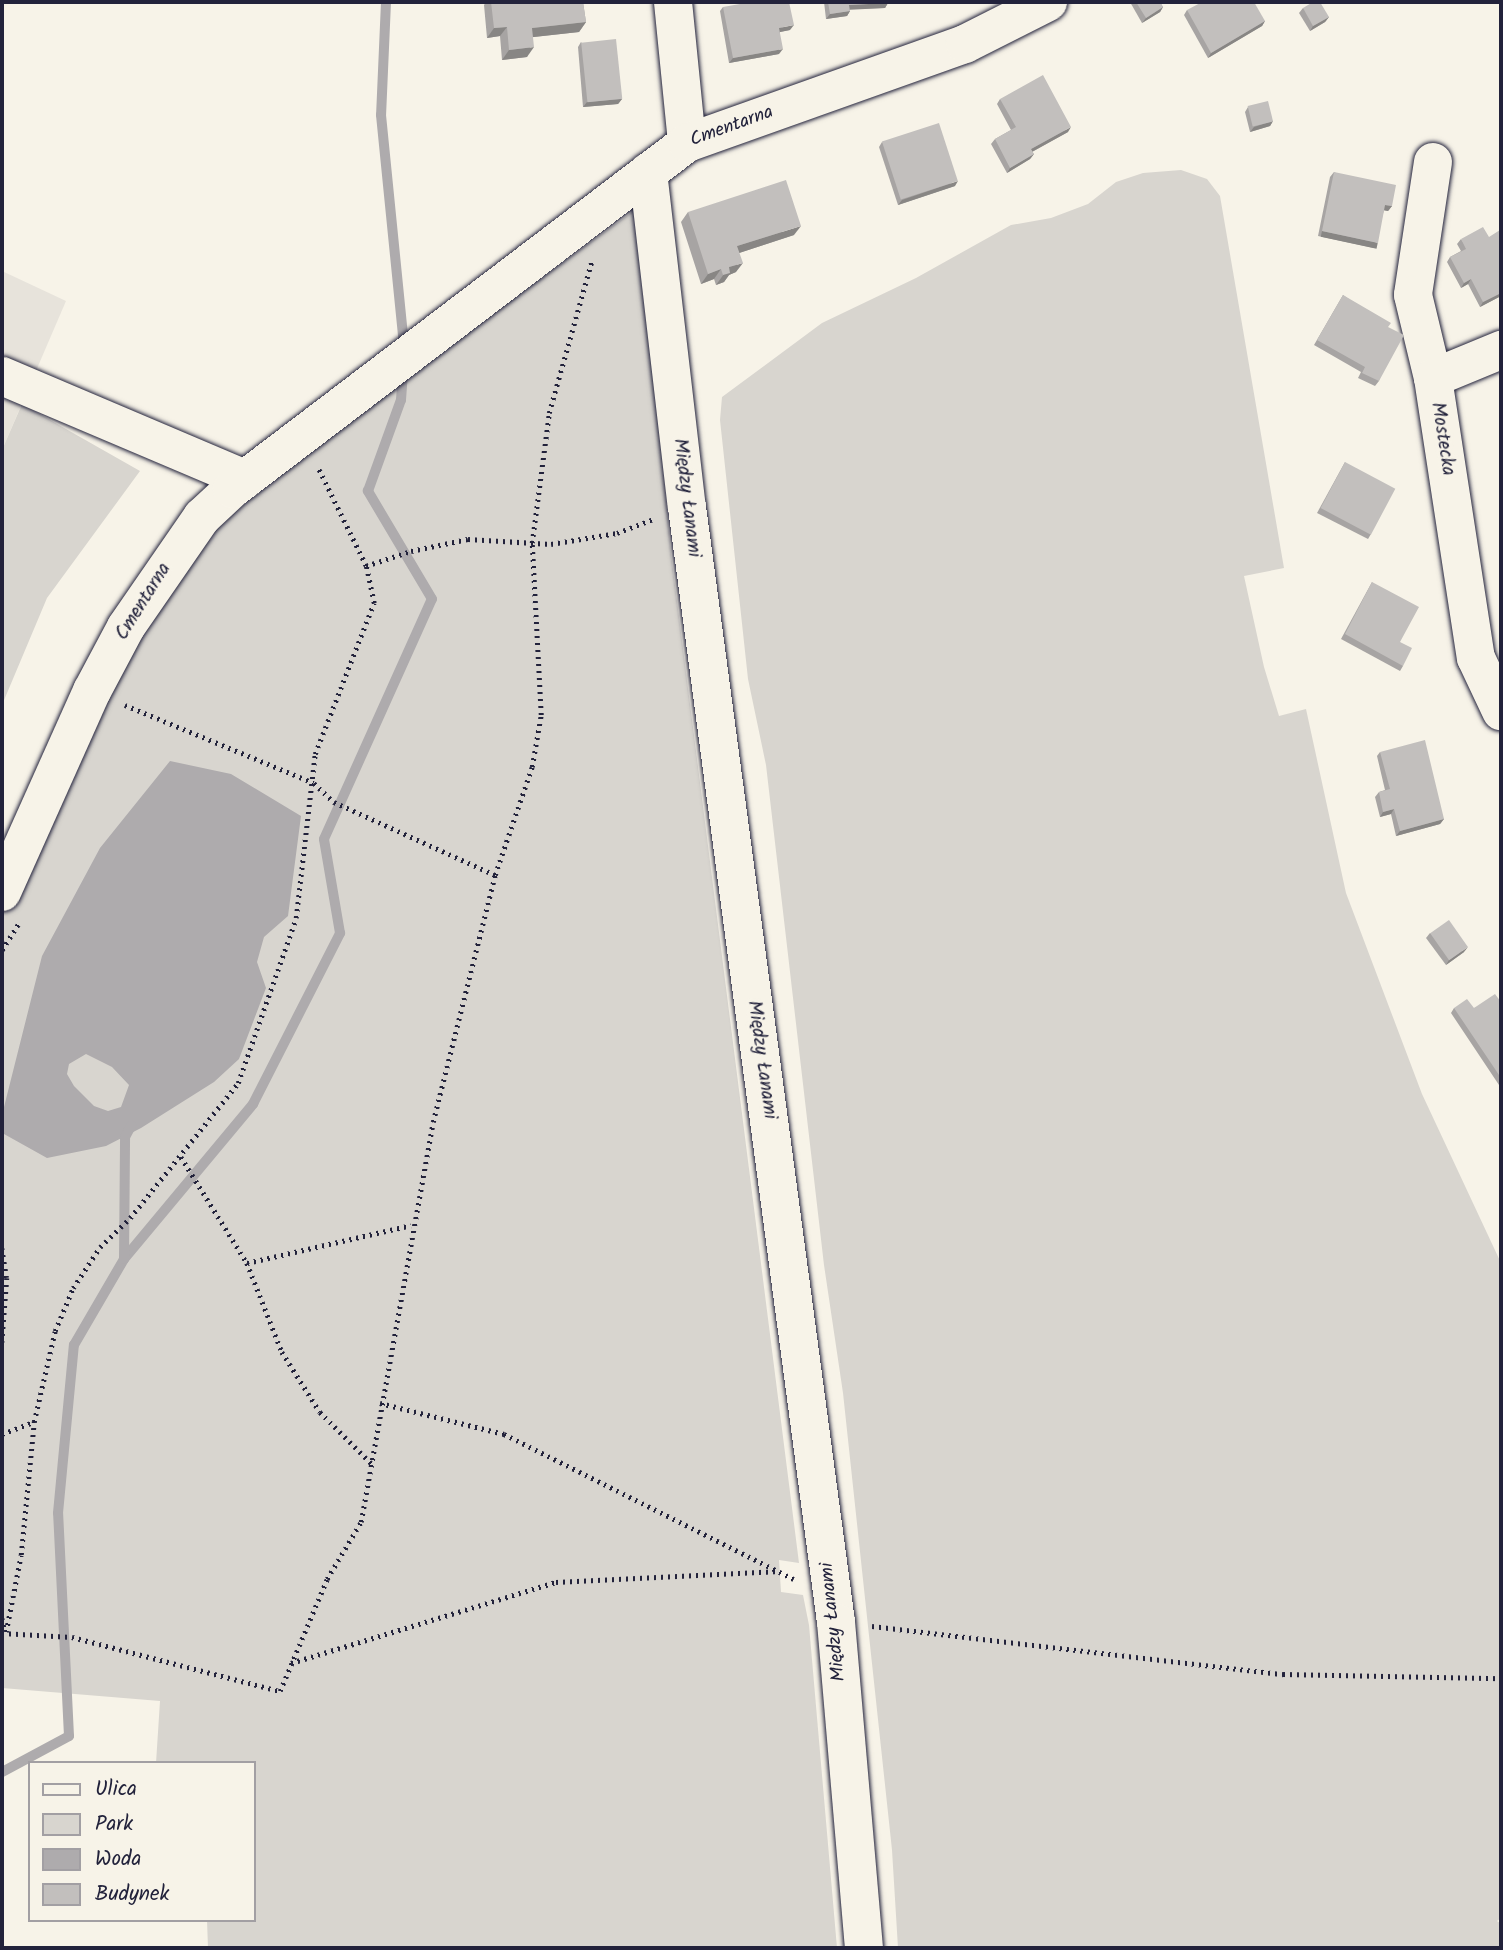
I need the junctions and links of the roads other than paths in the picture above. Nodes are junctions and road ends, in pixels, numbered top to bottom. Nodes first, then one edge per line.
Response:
1 (673, 2) edge
2 (1048, 2) edge
3 (687, 142) junction
4 (1433, 162) dead end
5 (648, 172) junction
6 (1501, 350) edge
7 (2, 376) edge
8 (1433, 377) junction
9 (245, 479) junction
10 (1501, 711) edge
11 (11, 906) edge
12 (864, 1948) edge

1 - 3 street
2 - 3 street, Cmentarna
3 - 5 street, Cmentarna
4 - 8 street, Mostecka
5 - 9 street, Cmentarna
5 - 12 street, Między Łanami
6 - 8 street
7 - 9 street
8 - 10 street, Mostecka
9 - 11 street, Cmentarna

